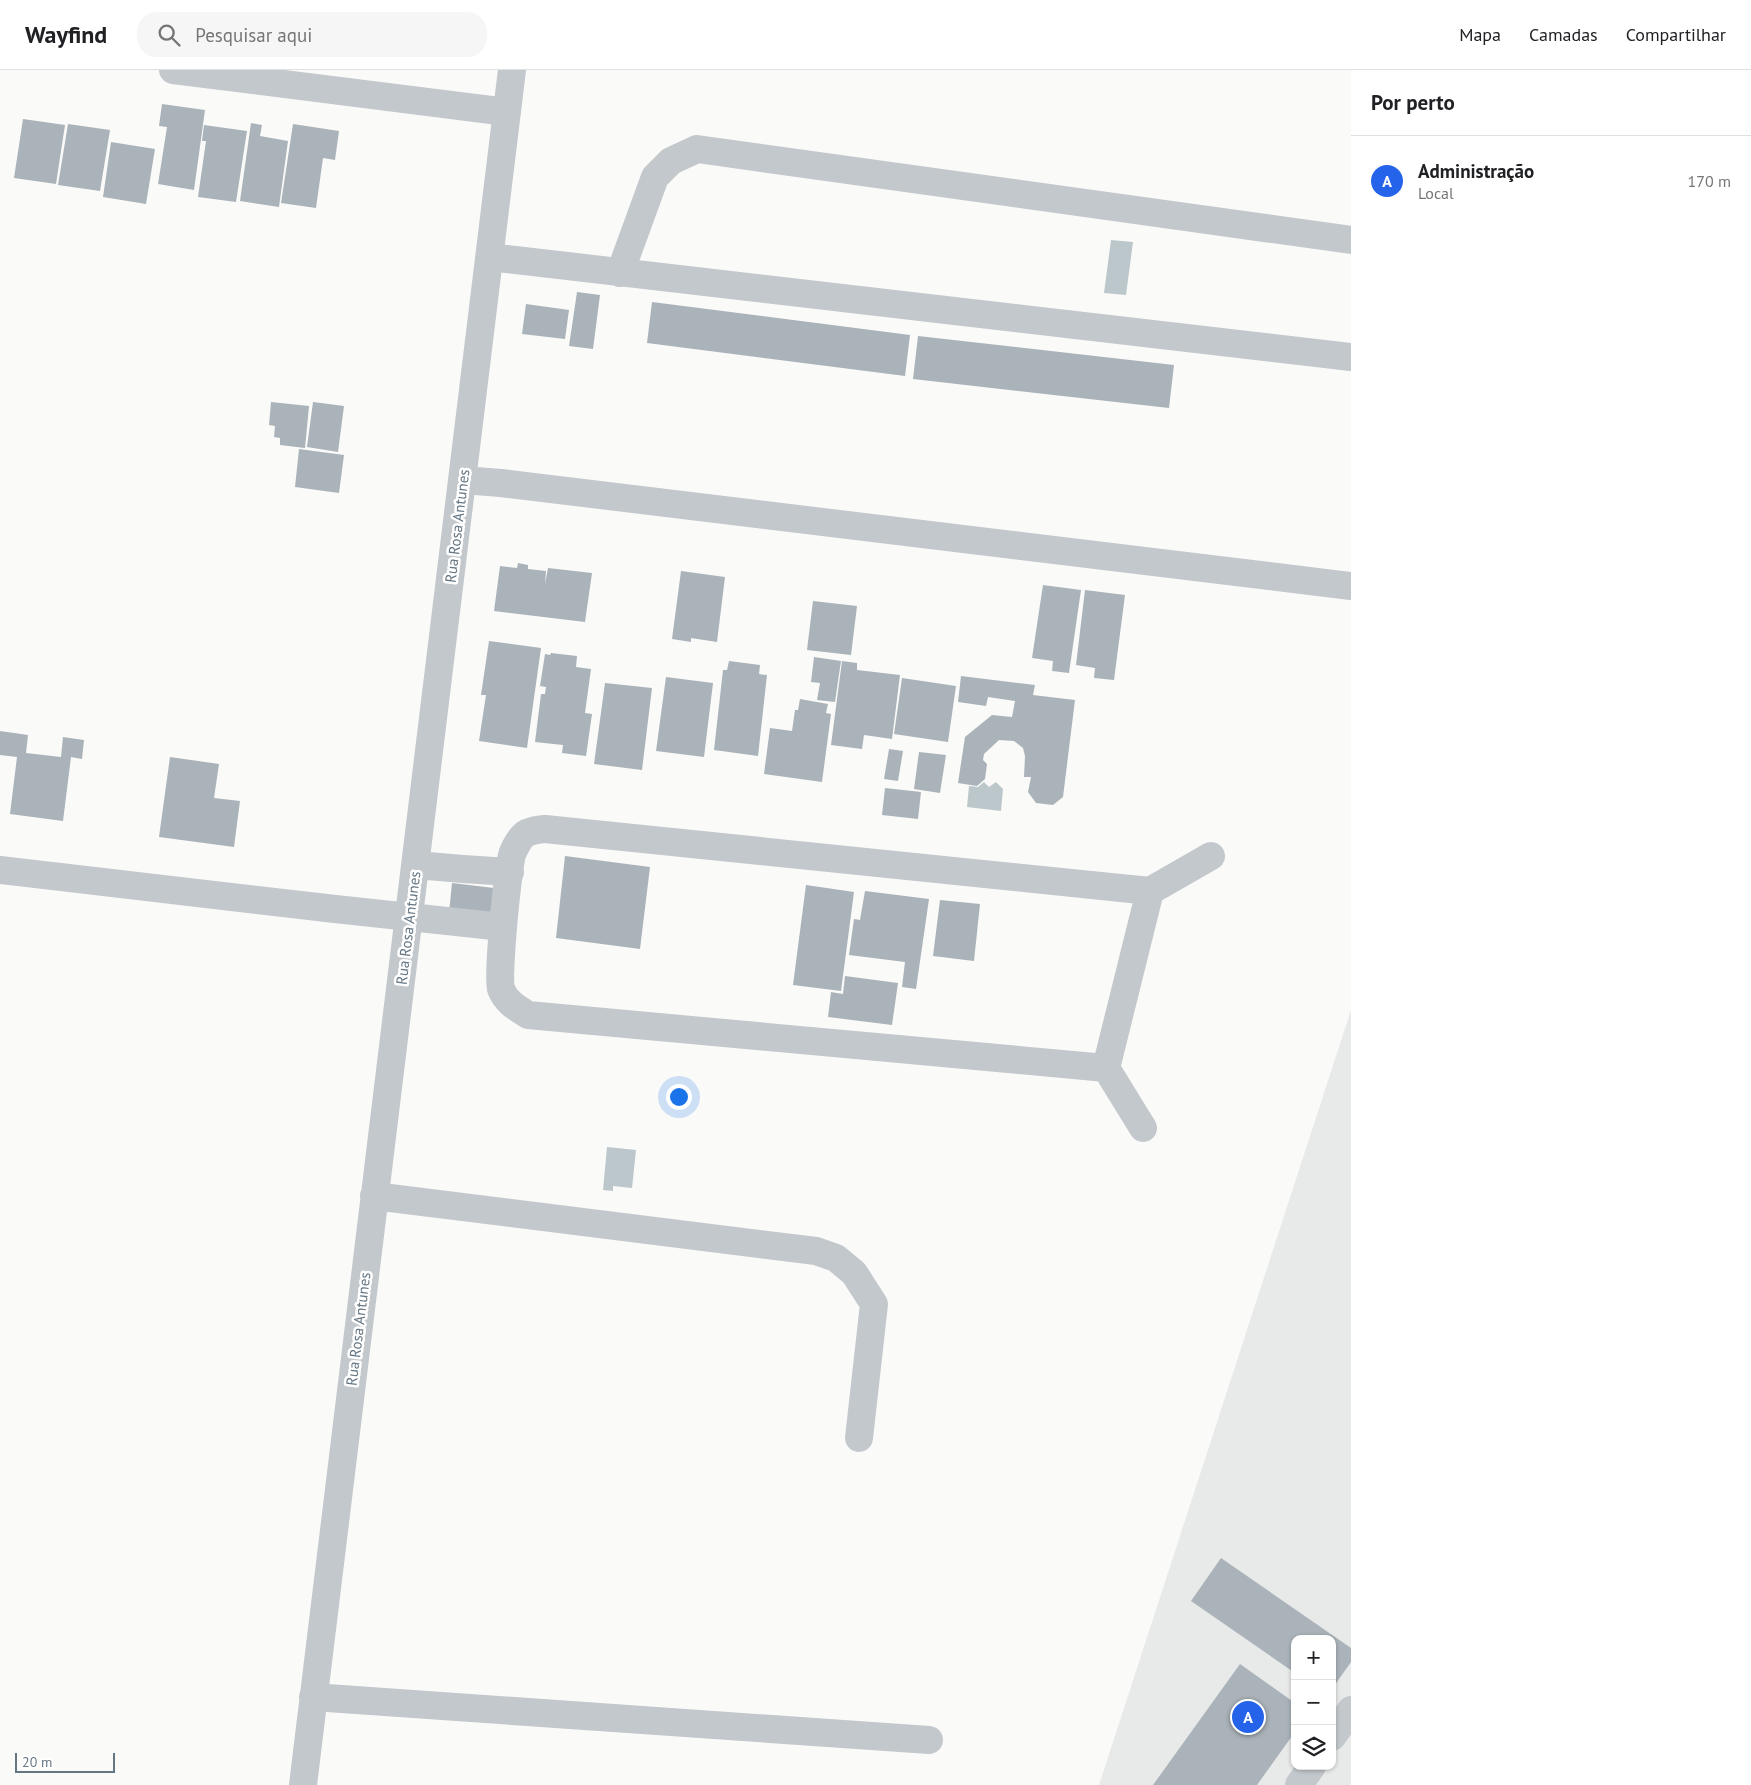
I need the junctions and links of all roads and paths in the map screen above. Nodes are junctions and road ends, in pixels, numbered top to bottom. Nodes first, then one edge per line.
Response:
1 (173, 70) edge
2 (512, 70) edge
3 (507, 112) junction
4 (1351, 240) edge
5 (490, 257) junction
6 (620, 273) junction
7 (1351, 356) edge
8 (463, 480) junction
9 (1351, 586) edge
10 (1211, 856) dead end
11 (416, 865) junction
12 (0, 870) edge
13 (510, 872) junction
14 (1150, 891) junction
15 (410, 917) junction
16 (503, 927) junction
17 (1106, 1068) junction
18 (1143, 1128) dead end
19 (374, 1196) junction
20 (859, 1438) dead end
21 (313, 1697) junction
22 (1351, 1710) edge
23 (1336, 1731) edge
24 (929, 1740) dead end
25 (1309, 1770) edge
26 (303, 1785) edge
27 (1299, 1785) edge

1 - 3 street
2 - 3 street, Rua Rosa Antunes
3 - 5 street, Rua Rosa Antunes
4 - 6 street
5 - 6 street
5 - 8 street, Rua Rosa Antunes
6 - 7 street
8 - 9 street
8 - 11 street, Rua Rosa Antunes
10 - 14 street
11 - 13 street
11 - 15 street, Rua Rosa Antunes
12 - 15 street
13 - 14 street
13 - 16 street
14 - 17 street
15 - 16 street
15 - 19 street, Rua Rosa Antunes
16 - 17 street
17 - 18 street
19 - 20 street
19 - 21 street, Rua Rosa Antunes
21 - 24 street
21 - 26 street, Rua Rosa Antunes
22 - 23 street
25 - 27 street

